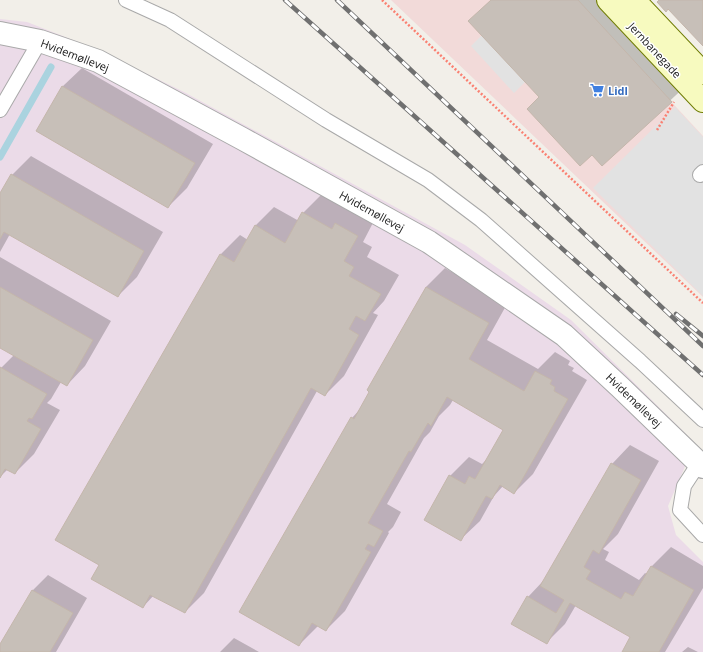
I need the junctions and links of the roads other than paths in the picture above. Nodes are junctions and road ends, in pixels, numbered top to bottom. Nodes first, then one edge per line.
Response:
1 (126, 0) edge
2 (608, 0) edge
3 (634, 0) edge
4 (0, 33) edge
5 (40, 41) junction
6 (698, 87) edge
7 (0, 110) edge
8 (703, 420) edge
9 (701, 465) edge
10 (703, 535) edge

1 - 8 lane
2 - 6 main road, Jernbanegade
3 - 6 main road, Jernbanegade
4 - 5 street, Hvidemøllevej
5 - 7 lane
5 - 9 street, Hvidemøllevej
9 - 10 lane, Hvidemøllevej

